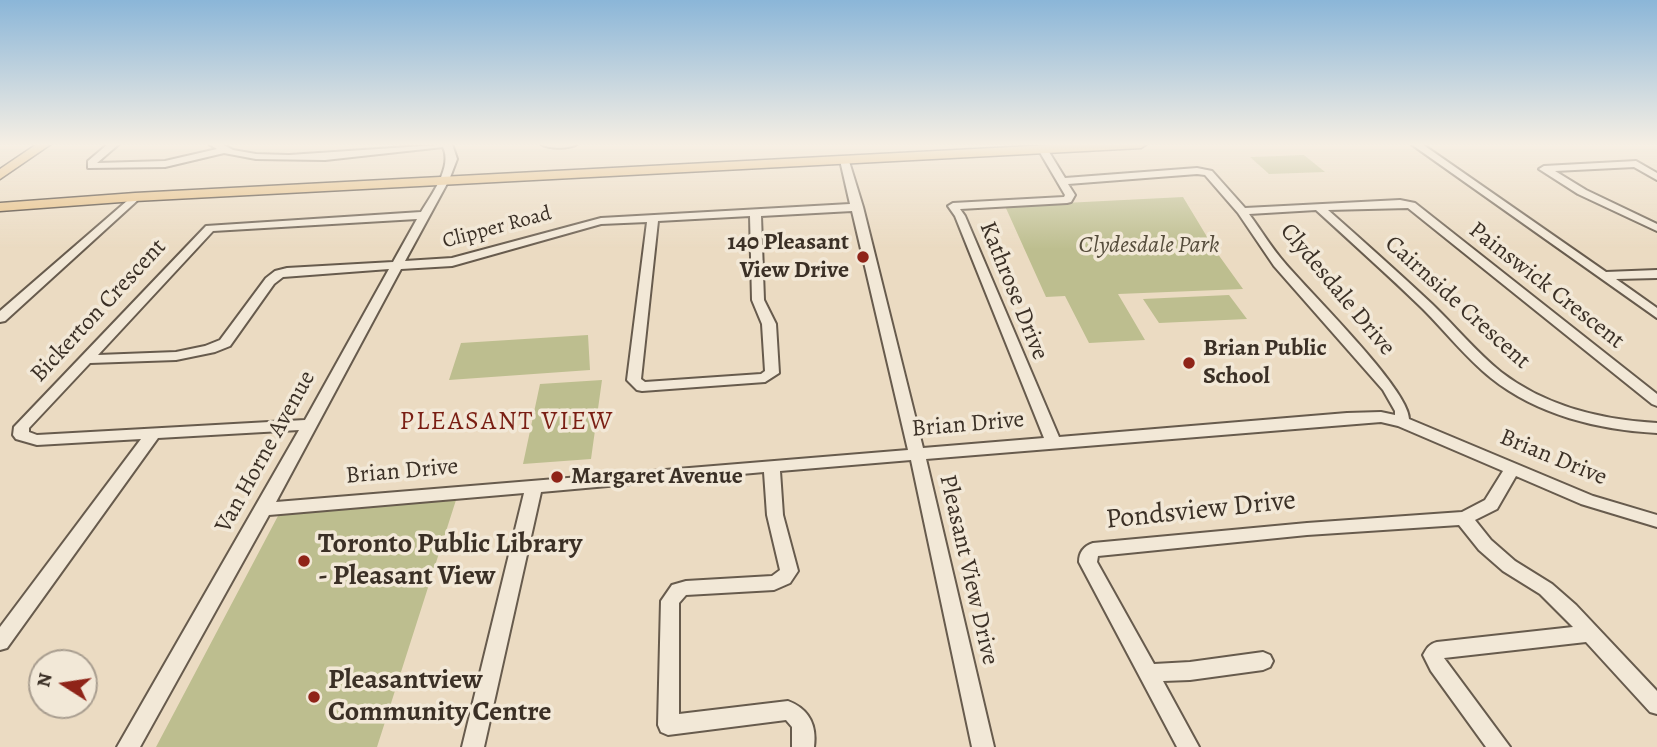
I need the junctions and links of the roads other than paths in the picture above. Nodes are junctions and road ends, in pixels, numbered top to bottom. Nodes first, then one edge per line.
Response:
1 (467, 179) edge
2 (850, 179) edge
3 (1096, 179) edge
4 (1213, 179) edge
5 (1465, 179) edge
6 (1560, 179) edge
7 (444, 180) junction
8 (1062, 181) joint
9 (135, 197) junction
10 (0, 200) edge
11 (66, 200) junction
12 (0, 206) edge
13 (858, 207) junction
14 (1320, 208) junction
15 (1242, 211) junction
16 (755, 212) junction
17 (425, 215) junction
18 (653, 218) junction
19 (1657, 228) edge
20 (396, 267) junction
21 (1657, 274) edge
22 (1603, 276) junction
23 (18, 302) junction
24 (0, 303) edge
25 (1657, 314) edge
26 (0, 318) edge
27 (86, 359) junction
28 (1657, 401) edge
29 (1402, 422) junction
30 (309, 425) junction
31 (1657, 428) edge
32 (154, 433) junction
33 (1054, 443) junction
34 (916, 454) junction
35 (772, 466) junction
36 (1513, 468) junction
37 (534, 485) junction
38 (264, 509) junction
39 (1463, 518) junction
40 (1657, 521) edge
41 (1592, 633) junction
42 (0, 642) edge
43 (1263, 661) dead end
44 (1149, 673) junction
45 (1657, 705) edge
46 (128, 747) edge
47 (473, 747) edge
48 (803, 747) edge
49 (983, 747) edge
50 (1188, 747) edge
51 (1499, 747) edge

1 - 7 main road
2 - 13 street, Pleasant View Drive
3 - 8 street, Clydesdale Drive
4 - 15 street, Clydesdale Drive
5 - 22 street
6 - 19 street
7 - 9 main road
7 - 17 street, Van Horne Avenue
8 - 33 street, Kathrose Drive
9 - 11 main road
9 - 23 street
10 - 11 main road
11 - 12 main road
13 - 16 street, Clipper Road
13 - 34 street, Pleasant View Drive
14 - 15 street, Painswick Crescent
14 - 28 street, Painswick Crescent
14 - 31 street, Cairnside Crescent
15 - 29 street, Clydesdale Drive
16 - 18 street, Clipper Road
16 - 18 street
17 - 20 street, Van Horne Avenue
17 - 27 street, Bickerton Crescent
18 - 20 street, Clipper Road
20 - 27 street, Clipper Road
20 - 30 street, Van Horne Avenue
21 - 22 street
22 - 25 street
23 - 24 street
23 - 26 street
27 - 32 street, Bickerton Crescent
29 - 33 street, Brian Drive
29 - 36 street, Brian Drive
30 - 32 street, Bickerton Crescent
30 - 38 street, Van Horne Avenue
32 - 42 street
33 - 34 street, Brian Drive
34 - 35 street, Brian Drive
34 - 49 street, Pleasant View Drive
35 - 37 street, Brian Drive
35 - 48 street
36 - 39 street, Pondsview Drive
36 - 40 street, Brian Drive
37 - 38 street, Brian Drive
37 - 47 street
38 - 46 street, Van Horne Avenue
39 - 41 street
39 - 44 street, Pondsview Drive
41 - 45 street
41 - 51 street
43 - 44 street
44 - 50 street, Pondsview Drive

